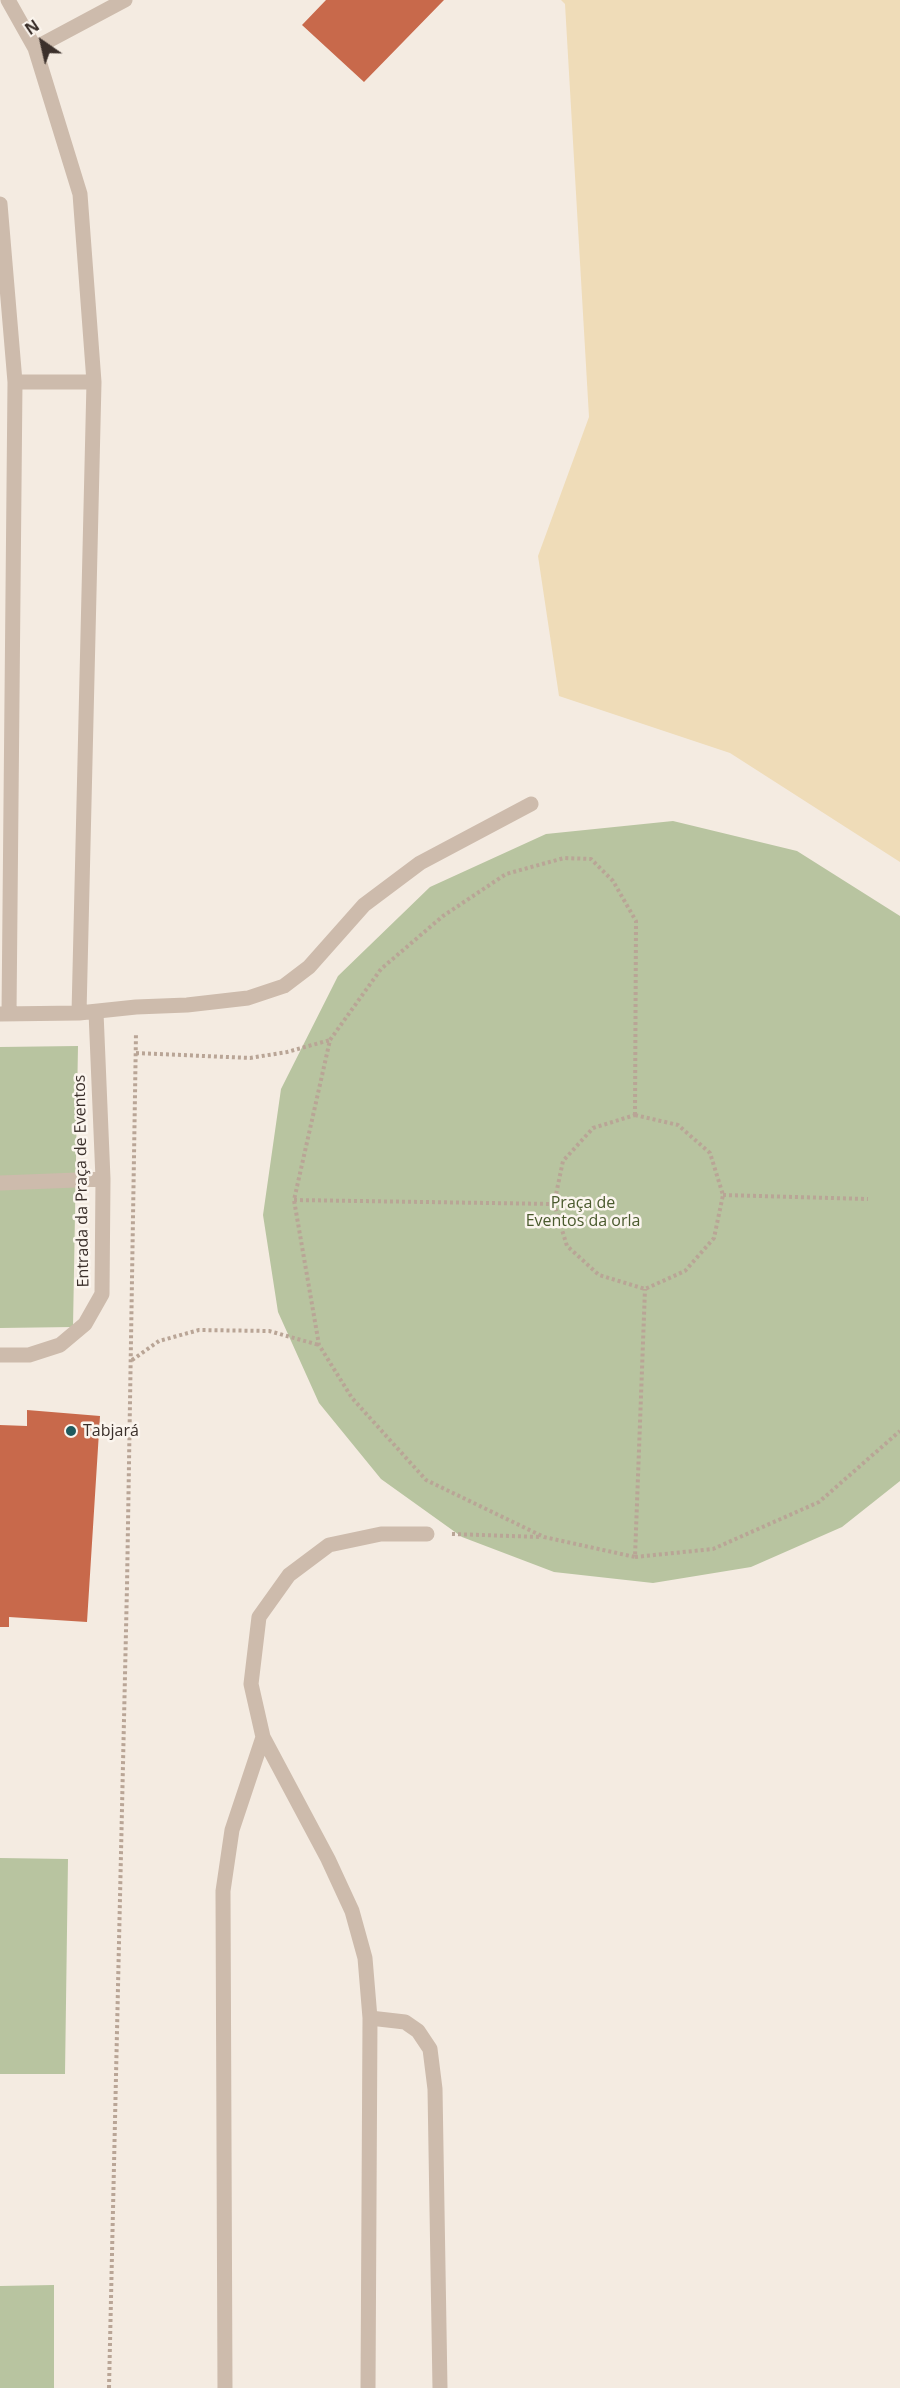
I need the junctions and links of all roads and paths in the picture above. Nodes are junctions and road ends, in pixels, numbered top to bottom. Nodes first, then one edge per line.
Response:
1 (8, 0) edge
2 (125, 0) edge
3 (35, 48) junction
4 (0, 204) edge
5 (15, 382) junction
6 (94, 382) junction
7 (531, 804) dead end
8 (136, 1007) junction
9 (96, 1012) junction
10 (79, 1013) junction
11 (5, 1014) edge
12 (330, 1040) junction
13 (136, 1053) junction
14 (635, 1115) junction
15 (103, 1179) junction
16 (0, 1183) edge
17 (723, 1195) junction
18 (868, 1199) dead end
19 (294, 1200) junction
20 (554, 1204) junction
21 (645, 1288) junction
22 (319, 1345) junction
23 (0, 1355) edge
24 (132, 1360) junction
25 (900, 1431) edge
26 (427, 1534) joint
27 (544, 1537) junction
28 (635, 1557) junction
29 (263, 1737) junction
30 (370, 2019) junction
31 (109, 2388) edge
32 (225, 2388) edge
33 (368, 2388) edge
34 (440, 2388) edge

1 - 3 lane
2 - 3 lane
3 - 6 lane
4 - 5 lane
5 - 6 lane
5 - 11 lane
6 - 10 lane
7 - 8 lane
8 - 9 lane
8 - 13 path
9 - 10 lane
9 - 15 lane, Entrada da Praça de Eventos
10 - 11 lane
12 - 13 path
12 - 14 path
12 - 19 path
13 - 24 path
14 - 17 path
14 - 20 path
15 - 16 lane
15 - 23 lane, Entrada da Praça de Eventos
17 - 18 path
17 - 21 path
19 - 20 path
19 - 22 path
20 - 21 path
21 - 28 path
22 - 24 path
22 - 27 path
24 - 31 path
25 - 28 path
26 - 27 path
26 - 29 lane
27 - 28 path
29 - 30 lane
29 - 32 lane
30 - 33 lane
30 - 34 lane

